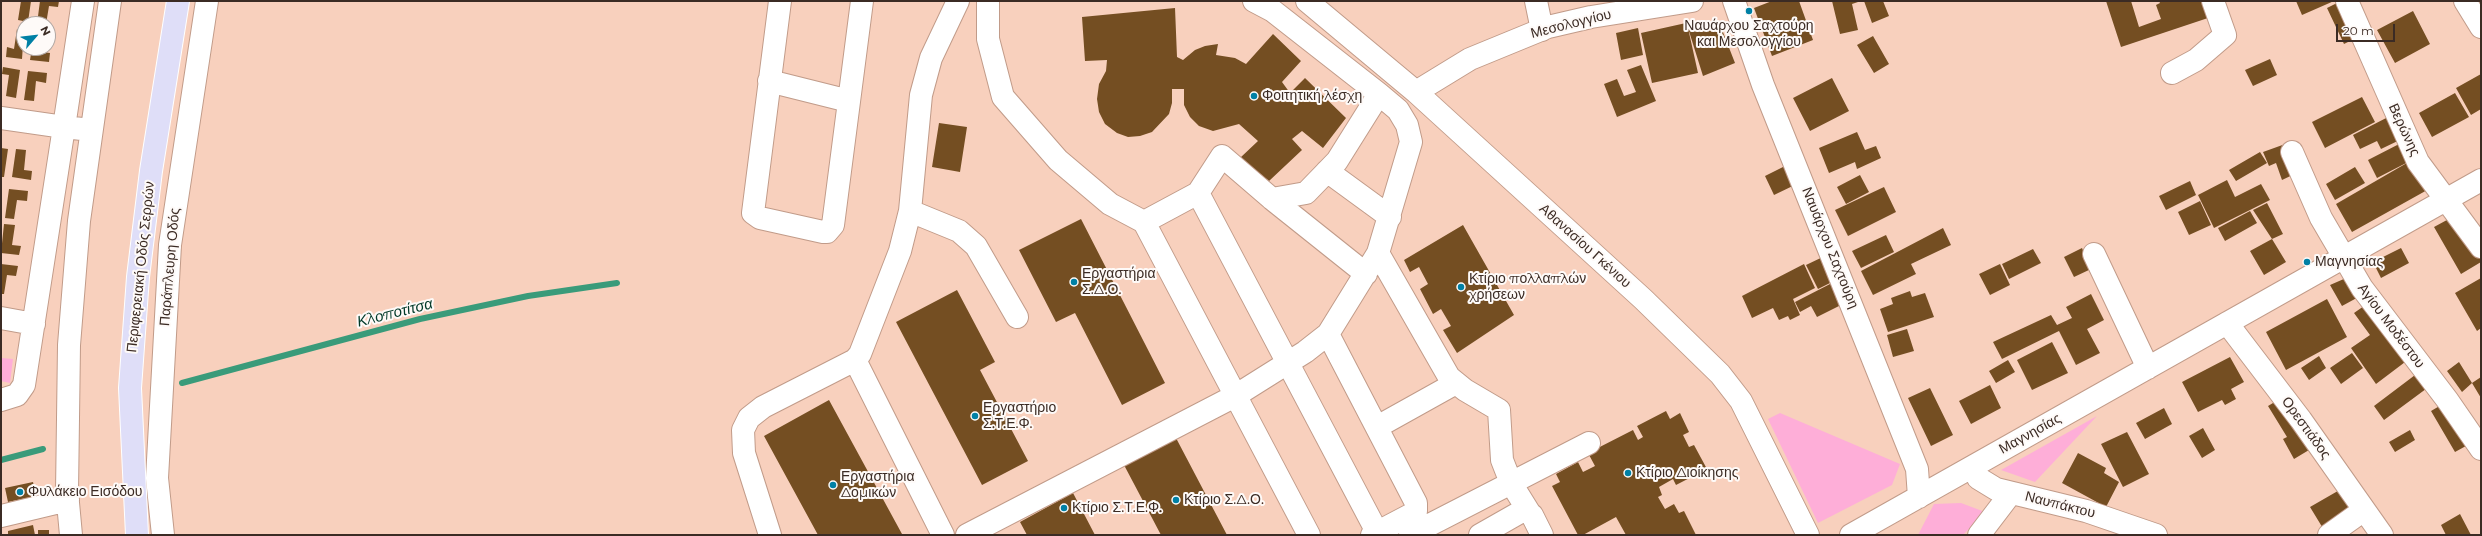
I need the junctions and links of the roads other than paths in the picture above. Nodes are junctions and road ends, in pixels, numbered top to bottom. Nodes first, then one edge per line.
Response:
1 (83, 1) edge
2 (110, 1) edge
3 (178, 1) edge
4 (207, 1) edge
5 (780, 1) edge
6 (862, 1) edge
7 (958, 1) edge
8 (988, 1) edge
9 (1254, 1) edge
10 (1308, 1) edge
11 (1536, 1) edge
12 (1692, 1) edge
13 (1734, 1) edge
14 (2213, 1) edge
15 (2347, 1) edge
16 (2465, 1) edge
17 (2481, 27) edge
18 (1542, 30) junction
19 (2172, 73) dead end
20 (770, 82) junction
21 (1416, 92) junction
22 (1379, 94) junction
23 (849, 101) junction
24 (1, 118) edge
25 (64, 127) junction
26 (91, 130) junction
27 (2292, 152) dead end
28 (1327, 171) junction
29 (2481, 180) edge
30 (1198, 194) junction
31 (1272, 199) junction
32 (2446, 200) junction
33 (910, 212) junction
34 (1390, 217) junction
35 (1144, 222) junction
36 (2481, 247) edge
37 (1378, 253) junction
38 (2094, 254) dead end
39 (2343, 257) junction
40 (1366, 274) junction
41 (1017, 317) dead end
42 (1, 318) edge
43 (2227, 323) junction
44 (34, 324) junction
45 (1328, 334) junction
46 (855, 360) junction
47 (1288, 363) junction
48 (2148, 368) junction
49 (1456, 383) junction
50 (1235, 396) junction
51 (1, 400) edge
52 (1376, 427) junction
53 (1589, 443) dead end
54 (2481, 449) edge
55 (1974, 466) junction
56 (1511, 483) junction
57 (2011, 493) junction
58 (1920, 497) junction
59 (68, 500) junction
60 (2364, 510) junction
61 (1529, 512) junction
62 (1, 516) edge
63 (1375, 534) edge
64 (72, 535) edge
65 (137, 535) edge
66 (163, 535) edge
67 (770, 535) edge
68 (943, 535) edge
69 (967, 535) edge
70 (1309, 535) edge
71 (1410, 535) edge
72 (1479, 535) edge
73 (1542, 535) edge
74 (1808, 535) edge
75 (1852, 535) edge
76 (1979, 535) edge
77 (2156, 535) edge
78 (2329, 535) edge
79 (2382, 535) edge

1 - 25 street
2 - 26 street
3 - 65 main road, Περιφερειακή Οδός Σερρών
4 - 66 street, Παράπλευρη Οδός
5 - 20 street
6 - 23 street
7 - 33 street
8 - 35 street
9 - 22 street
10 - 21 street, Αθανασίου Γκένιου
11 - 18 street
12 - 18 street, Μεσολογγίου
13 - 58 street, Ναυάρχου Σαχτούρη
14 - 19 street
15 - 32 street, Βερώνης
16 - 17 street
18 - 21 street, Μεσολογγίου
20 - 23 street
20 - 23 street
21 - 74 street, Αθανασίου Γκένιου
22 - 28 street
22 - 34 street
24 - 25 street
25 - 26 street
25 - 44 street
26 - 59 street
27 - 39 street, Αγίου Μοδέστου
28 - 31 street
28 - 34 street
29 - 32 street, Μαγνησίας
30 - 31 street
30 - 35 street
30 - 47 street
31 - 40 street
32 - 36 street, Βερώνης
32 - 39 street, Μαγνησίας
33 - 41 street
33 - 46 street
34 - 37 street
35 - 50 street
37 - 40 street
37 - 49 street
38 - 48 street
39 - 43 street, Μαγνησίας
39 - 54 street, Αγίου Μοδέστου
40 - 45 street
42 - 44 street
43 - 48 street, Μαγνησίας
43 - 60 street, Ορεστιάδος
44 - 51 street
45 - 47 street
45 - 52 street
46 - 67 street
46 - 68 street
47 - 50 street
47 - 63 street
48 - 55 street, Μαγνησίας
49 - 52 street
49 - 56 street
50 - 69 street
50 - 70 street
52 - 63 street
53 - 56 street
55 - 57 street, Ναυπάκτου
55 - 58 street, Μαγνησίας
56 - 61 street
56 - 71 street
57 - 76 street
57 - 77 street, Ναυπάκτου
58 - 75 street, Μαγνησίας
59 - 62 street
59 - 64 street
60 - 78 street
60 - 79 street, Ορεστιάδος
61 - 72 street
61 - 73 street

